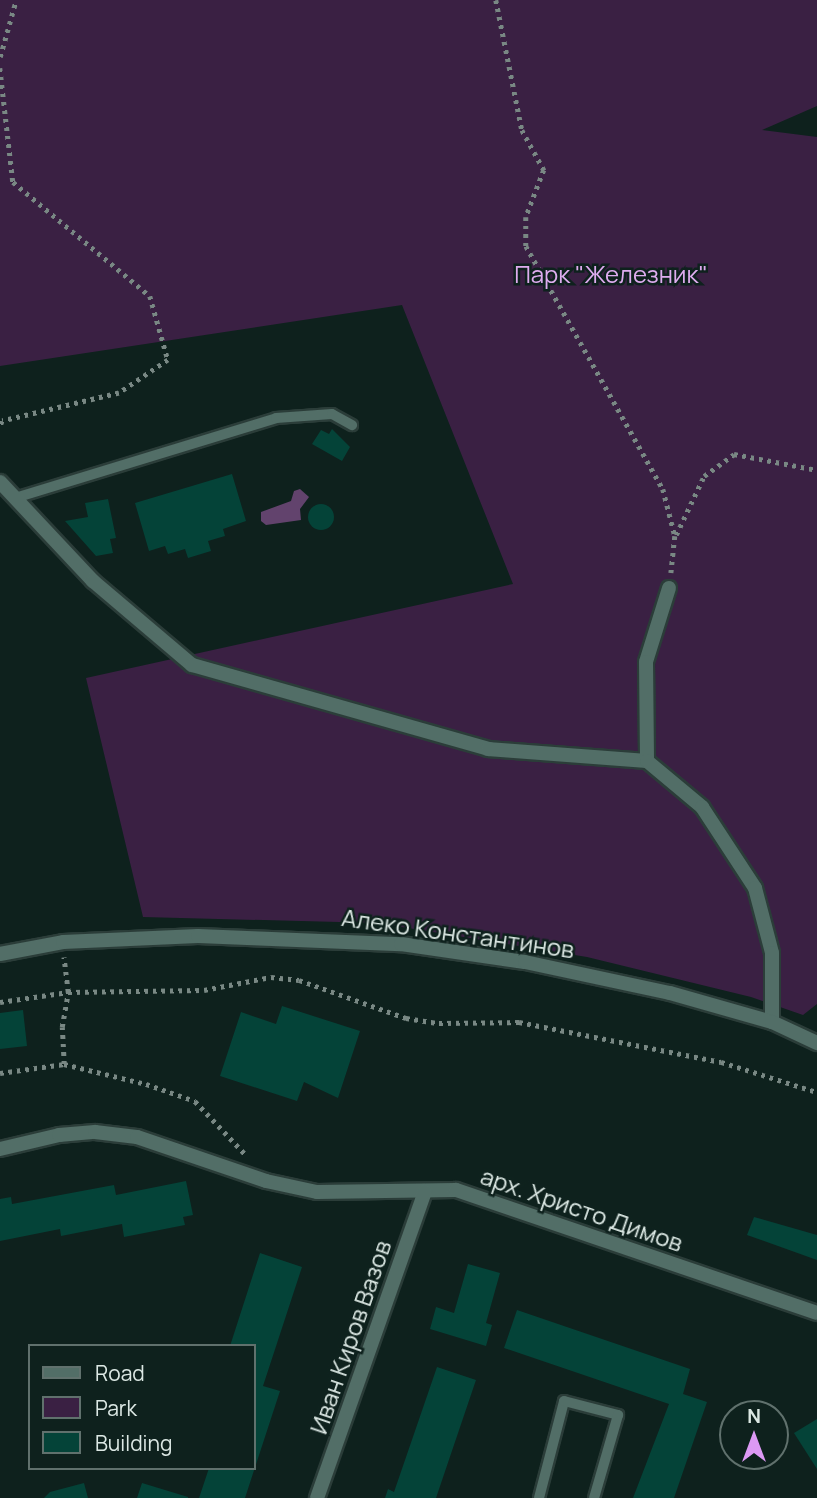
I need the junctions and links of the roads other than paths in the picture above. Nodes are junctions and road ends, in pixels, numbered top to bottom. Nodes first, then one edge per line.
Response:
1 (352, 425) dead end
2 (0, 482) edge
3 (15, 498) junction
4 (668, 588) road end
5 (647, 761) junction
6 (0, 954) edge
7 (772, 1022) junction
8 (817, 1043) edge
9 (0, 1149) edge
10 (425, 1191) junction
11 (817, 1313) edge
12 (317, 1498) edge
13 (539, 1498) edge
14 (594, 1498) edge

1 - 3 lane
2 - 3 street
3 - 5 street
4 - 5 street
5 - 7 street
6 - 7 street, Алеко Константинов
7 - 8 street, Алеко Константинов
9 - 10 street, арх. Христо Димов
10 - 11 street, арх. Христо Димов
10 - 12 street, Иван Киров Вазов
13 - 14 lane

